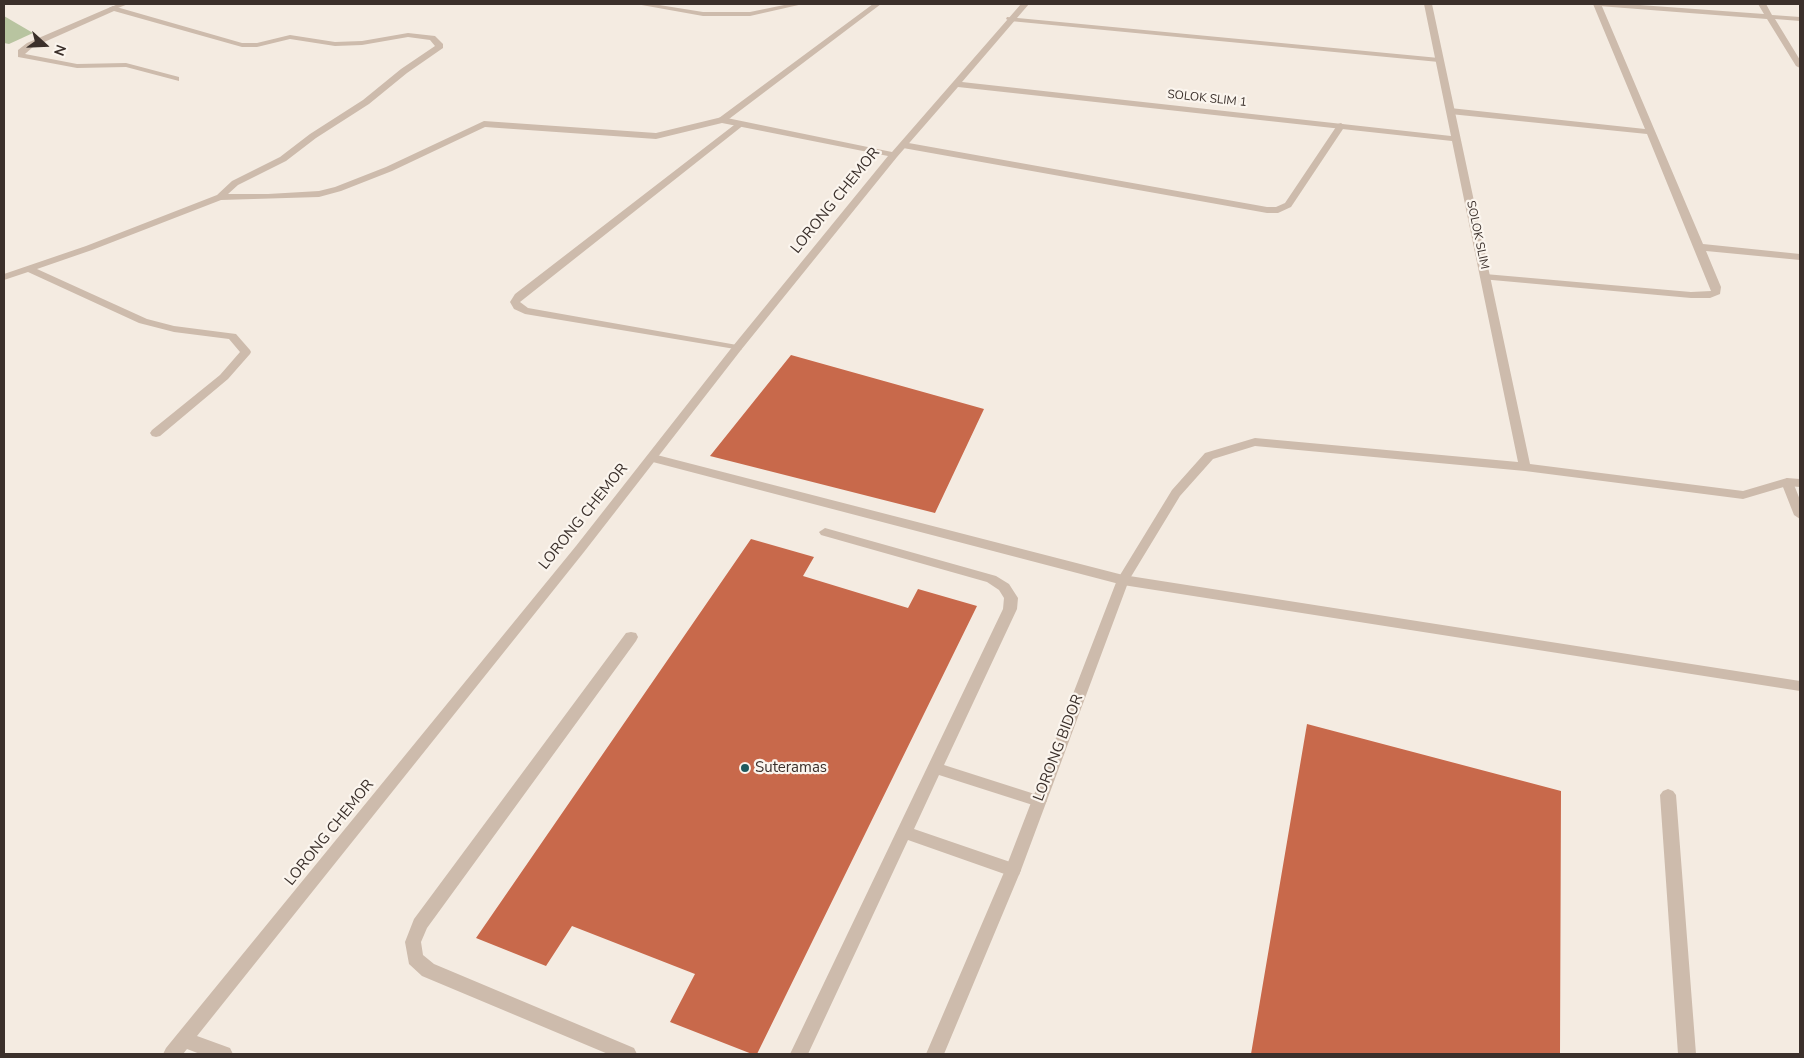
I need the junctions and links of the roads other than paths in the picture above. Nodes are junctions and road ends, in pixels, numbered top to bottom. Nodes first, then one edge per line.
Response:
1 (124, 4) edge
2 (640, 4) edge
3 (799, 4) edge
4 (877, 4) edge
5 (1025, 4) edge
6 (1428, 4) edge
7 (1598, 4) edge
8 (1762, 4) edge
9 (113, 8) junction
10 (1770, 17) junction
11 (1010, 19) junction
12 (1800, 19) edge
13 (1439, 60) junction
14 (1800, 66) edge
15 (176, 79) dead end
16 (956, 84) junction
17 (1450, 111) junction
18 (722, 120) junction
19 (741, 124) junction
20 (1341, 126) junction
21 (1651, 132) junction
22 (1456, 139) junction
23 (898, 150) junction
24 (220, 197) junction
25 (1698, 247) junction
26 (1800, 257) edge
27 (29, 269) junction
28 (4, 277) edge
29 (1485, 277) junction
30 (737, 348) junction
31 (156, 433) dead end
32 (653, 458) junction
33 (1525, 467) junction
34 (1787, 482) junction
35 (1800, 483) edge
36 (1800, 515) edge
37 (826, 532) dead end
38 (1124, 580) junction
39 (630, 637) dead end
40 (1800, 686) edge
41 (935, 768) junction
42 (1668, 795) dead end
43 (1039, 801) junction
44 (904, 832) junction
45 (1013, 870) junction
46 (184, 1040) junction
47 (172, 1054) edge
48 (224, 1054) edge
49 (628, 1054) edge
50 (799, 1054) edge
51 (935, 1054) edge
52 (1687, 1054) edge

1 - 9 street
2 - 3 street
4 - 18 street
5 - 11 street, LORONG CHEMOR
6 - 13 street, SOLOK SLIM
7 - 10 street
7 - 21 street
8 - 10 street
9 - 15 street
9 - 24 street
10 - 12 street
10 - 14 street
11 - 13 street
11 - 16 street, LORONG CHEMOR
13 - 17 street, SOLOK SLIM
16 - 20 street, SOLOK SLIM 1
16 - 23 street, LORONG CHEMOR
17 - 21 street
17 - 22 street, SOLOK SLIM
18 - 19 street
18 - 24 street
19 - 23 street
19 - 30 street
20 - 22 street, SOLOK SLIM 1
20 - 23 street
21 - 25 street
22 - 29 street, SOLOK SLIM
23 - 30 street, LORONG CHEMOR
24 - 27 street
25 - 26 street
25 - 29 street
27 - 28 street
27 - 31 street
29 - 33 street, SOLOK SLIM
30 - 32 street, LORONG CHEMOR
32 - 38 street
32 - 46 street, LORONG CHEMOR
33 - 34 street
33 - 38 street, LORONG BIDOR
34 - 35 street
34 - 36 street
37 - 41 street
38 - 40 street
38 - 43 street, LORONG BIDOR
39 - 49 street
41 - 43 street
41 - 44 street
42 - 52 street
43 - 45 street, LORONG BIDOR
44 - 45 street
44 - 50 street
45 - 51 street, LORONG BIDOR
46 - 47 street, LORONG CHEMOR
46 - 48 street

